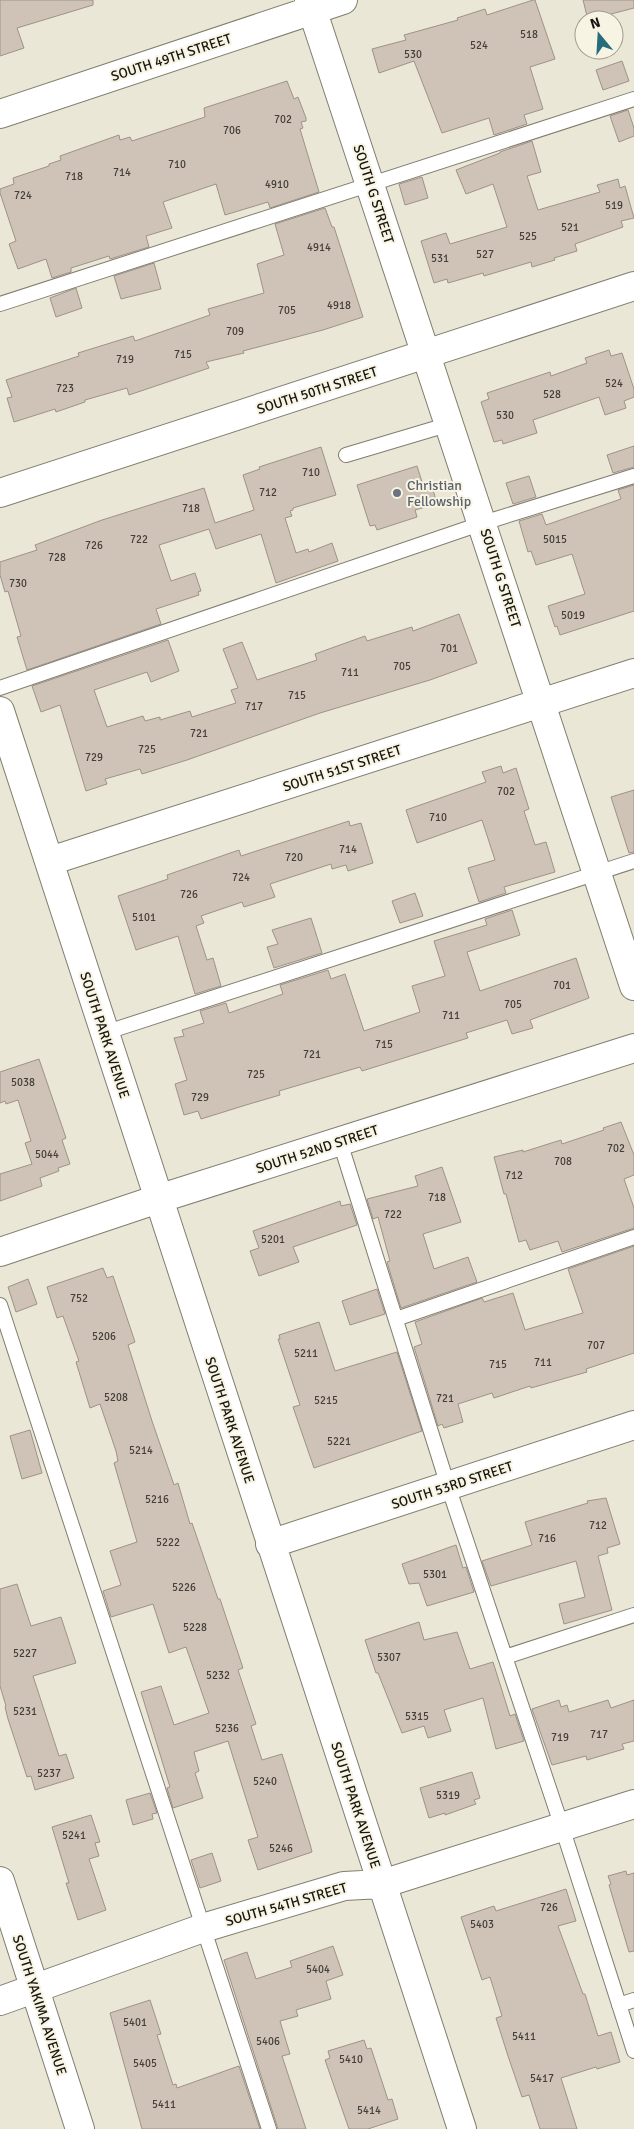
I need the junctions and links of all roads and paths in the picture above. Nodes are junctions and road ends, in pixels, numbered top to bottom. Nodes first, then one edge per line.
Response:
1 (343, 0) edge
2 (311, 5) edge
3 (634, 99) edge
4 (0, 114) edge
5 (370, 184) junction
6 (634, 286) edge
7 (0, 304) edge
8 (427, 354) junction
9 (450, 424) junction
10 (346, 455) dead end
11 (634, 476) edge
12 (0, 493) edge
13 (483, 524) junction
14 (634, 673) edge
15 (0, 688) edge
16 (542, 704) junction
17 (0, 711) edge
18 (50, 861) junction
19 (634, 861) edge
20 (597, 873) junction
21 (634, 986) edge
22 (104, 1033) junction
23 (634, 1048) edge
24 (340, 1142) junction
25 (158, 1199) junction
26 (634, 1237) edge
27 (0, 1252) edge
28 (0, 1305) edge
29 (396, 1319) junction
30 (634, 1425) edge
31 (448, 1486) junction
32 (270, 1544) junction
33 (634, 1615) edge
34 (505, 1656) junction
35 (634, 1804) edge
36 (562, 1827) junction
37 (0, 1881) edge
38 (382, 1884) junction
39 (203, 1928) junction
40 (35, 1990) junction
41 (634, 2000) edge
42 (0, 2001) edge
43 (619, 2005) junction
44 (634, 2051) edge
45 (80, 2129) edge
46 (269, 2129) edge
47 (462, 2129) edge

1 - 2 street, SOUTH 49TH STREET
2 - 4 street, SOUTH 49TH STREET
2 - 5 street, SOUTH G STREET
3 - 5 lane
5 - 7 lane
5 - 8 street, SOUTH G STREET
6 - 8 street, SOUTH 50TH STREET
8 - 9 street, SOUTH G STREET
8 - 12 street, SOUTH 50TH STREET
9 - 10 lane
9 - 13 street, SOUTH G STREET
11 - 13 lane
13 - 15 lane
13 - 16 street, SOUTH G STREET
14 - 16 street, SOUTH 51ST STREET
16 - 18 street, SOUTH 51ST STREET
16 - 20 street, SOUTH G STREET
17 - 18 street, SOUTH PARK AVENUE
18 - 22 street, SOUTH PARK AVENUE
19 - 20 lane
20 - 21 street, SOUTH G STREET
20 - 22 lane
22 - 25 street, SOUTH PARK AVENUE
23 - 24 street, SOUTH 52ND STREET
24 - 25 street, SOUTH 52ND STREET
24 - 29 lane
25 - 27 street, SOUTH 52ND STREET
25 - 32 street, SOUTH PARK AVENUE
26 - 29 lane
28 - 39 lane
29 - 31 lane
30 - 31 street, SOUTH 53RD STREET
31 - 32 street, SOUTH 53RD STREET
31 - 34 lane
32 - 38 street, SOUTH PARK AVENUE
33 - 34 lane
34 - 36 lane
35 - 36 street, SOUTH 54TH STREET
36 - 38 street, SOUTH 54TH STREET
36 - 43 lane
37 - 40 street, SOUTH YAKIMA AVENUE
38 - 39 street, SOUTH 54TH STREET
38 - 47 street, SOUTH PARK AVENUE
39 - 40 street, SOUTH 54TH STREET
39 - 46 lane
40 - 42 street, SOUTH 54TH STREET
40 - 45 street, SOUTH YAKIMA AVENUE
41 - 43 lane
43 - 44 lane

